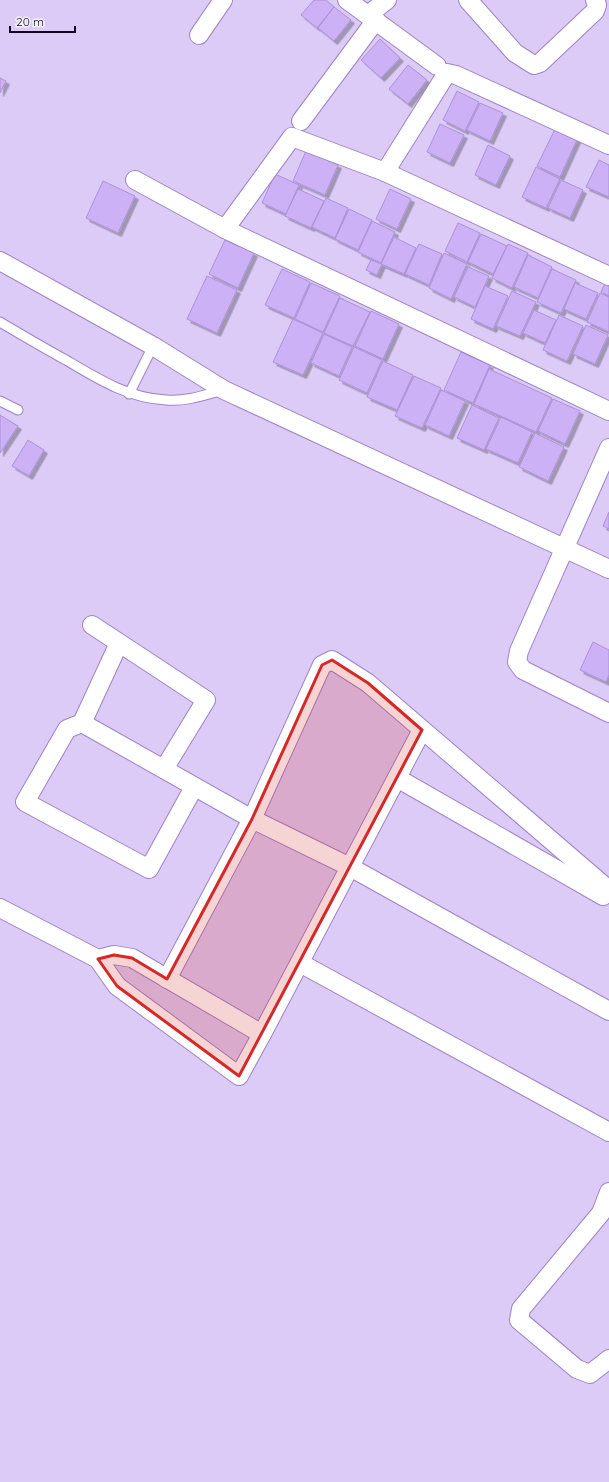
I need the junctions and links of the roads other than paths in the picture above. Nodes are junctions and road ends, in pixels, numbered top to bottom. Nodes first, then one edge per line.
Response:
1 (223, 0) edge
2 (347, 0) edge
3 (387, 0) edge
4 (468, 0) edge
5 (595, 0) edge
6 (372, 17) junction
7 (200, 35) dead end
8 (437, 66) dead end
9 (301, 121) dead end
10 (608, 143) edge
11 (385, 172) junction
12 (135, 180) dead end
13 (225, 229) junction
14 (0, 262) edge
15 (609, 276) edge
16 (0, 322) edge
17 (153, 346) junction
18 (224, 390) junction
19 (129, 394) junction
20 (0, 401) edge
21 (18, 410) dead end
22 (609, 411) edge
23 (609, 448) edge
24 (564, 547) junction
25 (609, 569) edge
26 (92, 625) dead end
27 (119, 643) junction
28 (609, 714) edge
29 (82, 722) junction
30 (422, 730) junction
31 (164, 769) junction
32 (397, 778) junction
33 (194, 787) junction
34 (252, 820) junction
35 (350, 867) junction
36 (609, 890) edge
37 (609, 899) edge
38 (0, 908) edge
39 (98, 958) junction
40 (300, 963) junction
41 (167, 979) junction
42 (609, 1011) edge
43 (262, 1034) junction
44 (609, 1132) edge
45 (609, 1192) edge
46 (605, 1218) edge
47 (609, 1359) edge

1 - 7 street
2 - 6 street
3 - 6 street
4 - 5 street
6 - 8 street
6 - 9 street
10 - 11 street
11 - 13 street
11 - 15 street
12 - 13 street
13 - 22 street
14 - 17 street
16 - 19 lane
17 - 18 street
17 - 19 lane
18 - 19 lane
18 - 24 street
20 - 21 lane
23 - 24 street
24 - 25 street
24 - 28 street
26 - 27 street
27 - 29 street
27 - 31 street
29 - 31 street
29 - 33 street
30 - 32 street
30 - 34 street
30 - 36 street
31 - 33 street
32 - 35 street
32 - 37 street
33 - 34 street
34 - 35 street
34 - 41 street
35 - 40 street
35 - 42 street
38 - 39 street
39 - 41 street
39 - 43 street
40 - 43 street
40 - 44 street
41 - 43 street
45 - 46 street
46 - 47 street

